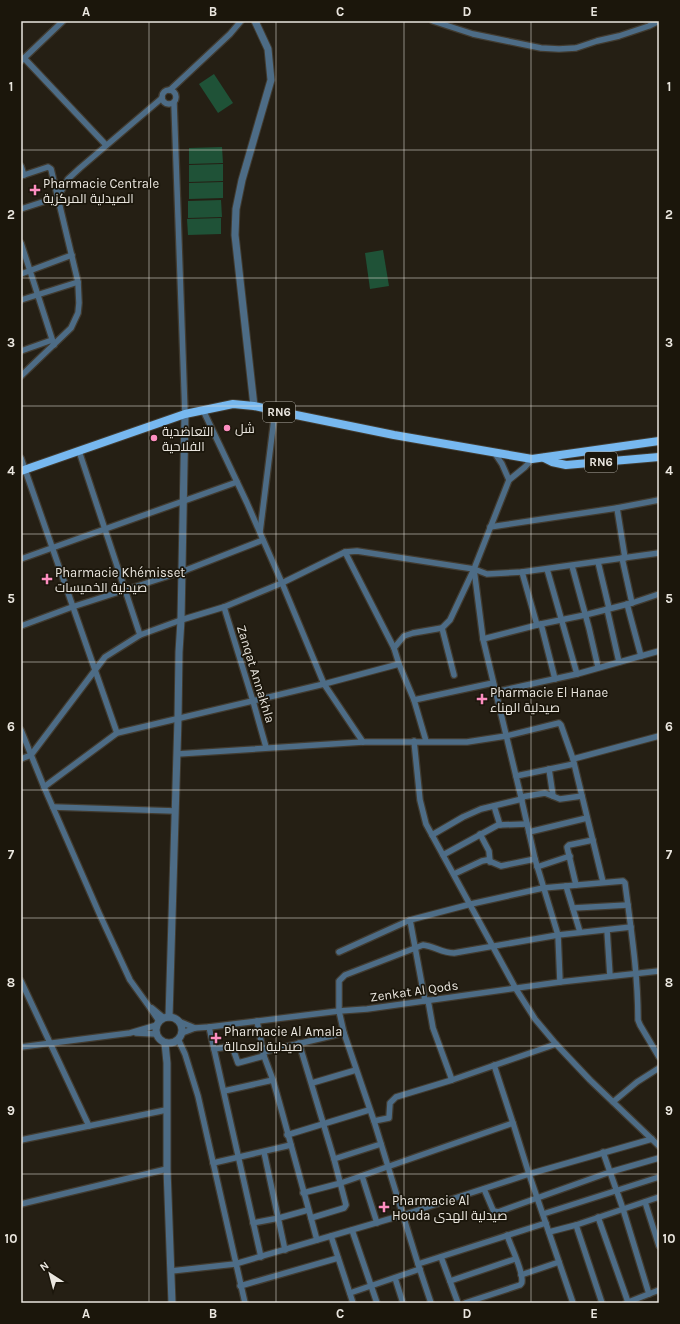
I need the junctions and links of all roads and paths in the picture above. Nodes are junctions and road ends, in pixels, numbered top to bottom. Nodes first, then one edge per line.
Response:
1 (63, 21) edge
2 (241, 21) edge
3 (255, 21) edge
4 (433, 21) edge
5 (659, 21) edge
6 (23, 60) edge
7 (170, 90) junction
8 (162, 98) junction
9 (174, 103) junction
10 (106, 145) junction
11 (21, 166) edge
12 (22, 175) edge
13 (58, 197) junction
14 (21, 209) edge
15 (21, 243) edge
16 (72, 255) junction
17 (31, 271) junction
18 (21, 274) edge
19 (78, 282) junction
20 (38, 295) junction
21 (21, 300) edge
22 (53, 343) junction
23 (21, 351) edge
24 (21, 376) edge
25 (254, 406) junction
26 (203, 410) junction
27 (275, 411) junction
28 (185, 414) junction
29 (659, 440) edge
30 (79, 451) junction
31 (494, 452) junction
32 (659, 457) edge
33 (21, 458) edge
34 (543, 458) junction
35 (532, 459) junction
36 (23, 470) edge
37 (509, 480) junction
38 (237, 482) junction
39 (659, 500) edge
40 (183, 502) junction
41 (617, 508) junction
42 (490, 527) junction
43 (104, 530) junction
44 (260, 533) junction
45 (263, 540) junction
46 (52, 547) junction
47 (345, 552) junction
48 (659, 553) edge
49 (623, 558) junction
50 (21, 559) edge
51 (598, 562) junction
52 (572, 566) junction
53 (474, 569) junction
54 (547, 569) junction
55 (181, 572) junction
56 (522, 572) junction
57 (282, 583) junction
58 (126, 590) junction
59 (659, 594) edge
60 (630, 603) junction
61 (224, 607) junction
62 (72, 608) junction
63 (608, 609) junction
64 (585, 615) junction
65 (181, 620) junction
66 (561, 620) junction
67 (539, 625) junction
68 (21, 626) edge
69 (442, 628) junction
70 (140, 635) junction
71 (483, 639) junction
72 (394, 648) junction
73 (659, 651) edge
74 (641, 656) junction
75 (619, 662) junction
76 (399, 664) junction
77 (598, 667) junction
78 (95, 670) junction
79 (576, 674) junction
80 (454, 675) dead end
81 (555, 679) junction
82 (493, 683) junction
83 (324, 684) junction
84 (495, 692) junction
85 (414, 700) junction
86 (253, 701) junction
87 (178, 719) junction
88 (21, 730) edge
89 (116, 733) junction
90 (506, 736) junction
91 (659, 736) edge
92 (414, 741) junction
93 (426, 741) junction
94 (363, 742) junction
95 (266, 748) junction
96 (177, 754) junction
97 (31, 755) junction
98 (21, 759) edge
99 (573, 762) junction
100 (549, 769) junction
101 (516, 776) junction
102 (44, 787) junction
103 (553, 796) junction
104 (582, 796) junction
105 (522, 798) junction
106 (494, 806) junction
107 (53, 807) junction
108 (175, 811) junction
109 (587, 818) junction
110 (527, 824) junction
111 (500, 825) junction
112 (529, 832) junction
113 (480, 834) junction
114 (432, 835) junction
115 (593, 840) junction
116 (443, 855) junction
117 (570, 856) junction
118 (535, 859) junction
119 (490, 862) junction
120 (537, 867) junction
121 (454, 874) junction
122 (603, 882) junction
123 (576, 885) junction
124 (566, 886) junction
125 (543, 888) junction
126 (471, 904) junction
127 (628, 905) junction
128 (573, 908) junction
129 (410, 920) junction
130 (631, 927) junction
131 (607, 930) junction
132 (580, 932) junction
133 (558, 934) junction
134 (493, 946) junction
135 (416, 947) junction
136 (339, 952) dead end
137 (659, 971) edge
138 (636, 973) junction
139 (610, 976) junction
140 (560, 982) junction
141 (22, 985) edge
142 (516, 989) junction
143 (427, 1001) junction
144 (339, 1010) junction
145 (167, 1020) junction
146 (256, 1021) junction
147 (209, 1027) junction
148 (195, 1028) junction
149 (130, 1033) junction
150 (344, 1033) junction
151 (156, 1034) junction
152 (180, 1036) junction
153 (50, 1043) junction
154 (168, 1043) junction
155 (299, 1043) junction
156 (556, 1044) junction
157 (21, 1047) edge
158 (214, 1049) junction
159 (263, 1054) junction
160 (659, 1057) edge
161 (494, 1065) junction
162 (659, 1068) edge
163 (356, 1070) junction
164 (273, 1080) junction
165 (452, 1080) junction
166 (312, 1083) junction
167 (224, 1090) junction
168 (613, 1102) junction
169 (166, 1110) junction
170 (369, 1110) junction
171 (374, 1121) junction
172 (324, 1123) junction
173 (513, 1123) junction
174 (89, 1126) junction
175 (287, 1135) junction
176 (652, 1139) junction
177 (21, 1140) edge
178 (381, 1144) junction
179 (291, 1145) junction
180 (659, 1146) edge
181 (264, 1152) junction
182 (603, 1152) junction
183 (239, 1158) junction
184 (659, 1158) edge
185 (334, 1159) junction
186 (213, 1163) junction
187 (388, 1167) junction
188 (167, 1169) junction
189 (610, 1172) junction
190 (529, 1174) junction
191 (362, 1176) junction
192 (659, 1177) edge
193 (341, 1183) junction
194 (484, 1189) junction
195 (616, 1190) junction
196 (304, 1193) junction
197 (537, 1197) junction
198 (659, 1198) edge
199 (645, 1202) junction
200 (21, 1204) edge
201 (622, 1209) junction
202 (308, 1210) junction
203 (543, 1214) junction
204 (403, 1215) junction
205 (598, 1217) junction
206 (278, 1218) junction
207 (311, 1218) junction
208 (253, 1223) junction
209 (376, 1223) junction
210 (546, 1223) junction
211 (576, 1225) junction
212 (352, 1230) junction
213 (549, 1232) junction
214 (507, 1235) junction
215 (331, 1236) junction
216 (317, 1240) junction
217 (659, 1246) edge
218 (285, 1250) junction
219 (261, 1257) junction
220 (441, 1257) junction
221 (338, 1258) junction
222 (516, 1259) junction
223 (559, 1262) junction
224 (235, 1264) junction
225 (419, 1267) junction
226 (171, 1271) junction
227 (521, 1276) junction
228 (395, 1278) junction
229 (450, 1281) junction
230 (372, 1285) junction
231 (240, 1286) junction
232 (659, 1290) edge
233 (350, 1293) junction
234 (649, 1294) junction
235 (627, 1302) edge
236 (172, 1303) edge
237 (245, 1303) edge
238 (353, 1303) edge
239 (377, 1303) edge
240 (403, 1303) edge
241 (431, 1303) edge
242 (458, 1303) edge
243 (465, 1303) edge
244 (573, 1303) edge
245 (602, 1303) edge

1 - 6 street
2 - 7 street
3 - 25 street
4 - 5 street
6 - 10 street
7 - 8 street
7 - 9 street
8 - 9 street
8 - 10 street
9 - 28 street
10 - 13 street
11 - 12 street
12 - 13 street
13 - 14 street
13 - 16 street
15 - 17 street
16 - 17 street
16 - 19 street
17 - 18 street
17 - 20 street
19 - 20 street
19 - 22 street
20 - 21 street
20 - 22 street
22 - 23 street
22 - 24 street
25 - 26 main road, RN6
25 - 27 main road, RN6
26 - 28 main road, RN6
26 - 38 street
27 - 31 main road, RN6
27 - 44 street
28 - 30 main road, RN6
28 - 40 street
29 - 34 main road, RN6
30 - 36 main road, RN6
30 - 43 street
31 - 35 main road, RN6
31 - 37 street
32 - 34 main road, RN6
33 - 36 street
34 - 35 main road, RN6
35 - 37 street
36 - 46 street
37 - 42 street
38 - 40 street
38 - 44 street
39 - 41 street
40 - 43 street
40 - 55 street
41 - 42 street
41 - 49 street
42 - 53 street
43 - 46 street
43 - 58 street
44 - 45 street
45 - 55 street
45 - 57 street
46 - 50 street
46 - 62 street
47 - 53 street
47 - 57 street
47 - 72 street
48 - 49 street
49 - 51 street
49 - 60 street
51 - 52 street
51 - 63 street
52 - 54 street
52 - 64 street
53 - 56 street
53 - 69 street
53 - 71 street
54 - 56 street
54 - 66 street
55 - 58 street
55 - 65 street
56 - 67 street
57 - 61 street
57 - 83 street
58 - 62 street
58 - 70 street
59 - 60 street
60 - 63 street
60 - 74 street
61 - 65 street
61 - 86 street, Zanqat Annakhla
62 - 68 street
62 - 78 street
63 - 64 street
63 - 75 street
64 - 66 street
64 - 77 street
65 - 70 street
65 - 87 street
66 - 67 street
66 - 79 street
67 - 71 street
67 - 81 street
69 - 72 street
69 - 80 street
70 - 78 street
71 - 82 street
72 - 76 street
73 - 74 street
74 - 75 street
75 - 77 street
76 - 83 street
76 - 85 street
77 - 79 street
78 - 89 street
78 - 97 street
79 - 81 street
81 - 84 street
82 - 84 street
82 - 85 street
83 - 86 street
83 - 94 street
84 - 90 street
85 - 93 street
86 - 87 street
86 - 95 street, Zanqat Annakhla
87 - 89 street
87 - 96 street
88 - 97 street
89 - 102 street
90 - 93 street
90 - 99 street
90 - 101 street
91 - 99 street
92 - 93 street
92 - 94 street
92 - 114 street
94 - 95 street
95 - 96 street
96 - 108 street
97 - 98 street
97 - 102 street
99 - 100 street
99 - 104 street
100 - 101 street
100 - 103 street
101 - 105 street
102 - 107 street
103 - 104 street
103 - 105 street
104 - 109 street
105 - 106 street
105 - 110 street
106 - 111 street
106 - 114 street
107 - 108 street
107 - 145 street
108 - 145 street
109 - 112 street
109 - 115 street
110 - 111 street
110 - 112 street
111 - 113 street
112 - 118 street
113 - 116 street
113 - 119 street
114 - 116 street
115 - 117 street
115 - 122 street
116 - 121 street
117 - 120 street
117 - 123 street
118 - 119 street
118 - 120 street
119 - 121 street
120 - 125 street
121 - 126 street
122 - 123 street
122 - 127 street
123 - 124 street
124 - 125 street
124 - 128 street
125 - 126 street
125 - 133 street
126 - 129 street
126 - 134 street
127 - 128 street
127 - 130 street
128 - 132 street
129 - 135 street
129 - 136 street
130 - 131 street
130 - 138 street
131 - 132 street
131 - 139 street
132 - 133 street
133 - 134 street
133 - 140 street
134 - 135 street
134 - 142 street
135 - 143 street
135 - 144 street
137 - 138 street, Zenkat Al Qods
138 - 139 street, Zenkat Al Qods
138 - 160 street
139 - 140 street, Zenkat Al Qods
140 - 142 street, Zenkat Al Qods
141 - 153 street
142 - 143 street, Zenkat Al Qods
142 - 156 street
143 - 144 street, Zenkat Al Qods
143 - 165 street
144 - 146 street, Zenkat Al Qods
144 - 150 street
145 - 148 street
145 - 149 street
145 - 151 street
145 - 152 street
146 - 147 street, Zenkat Al Qods
146 - 159 street
147 - 148 street, Zenkat Al Qods
147 - 158 street
148 - 152 street
149 - 151 street
149 - 153 street
150 - 155 street
150 - 163 street
151 - 154 street
152 - 154 street
152 - 186 street
153 - 157 street
153 - 174 street
154 - 169 street
155 - 159 street
155 - 166 street
156 - 161 street
156 - 168 street
158 - 159 street
158 - 167 street
159 - 164 street
161 - 165 street
161 - 173 street
162 - 168 street
163 - 166 street
163 - 170 street
164 - 167 street
164 - 175 street
165 - 171 street
166 - 172 street
167 - 183 street
168 - 176 street
169 - 174 street
169 - 188 street
170 - 171 street
170 - 172 street
171 - 178 street
172 - 175 street
172 - 185 street
173 - 187 street
173 - 190 street
174 - 177 street
175 - 179 street
176 - 180 street
176 - 182 street
178 - 185 street
178 - 187 street
179 - 181 street
179 - 196 street
181 - 183 street
181 - 206 street
182 - 189 street
182 - 190 street
183 - 186 street
183 - 208 street
184 - 189 street
185 - 193 street
186 - 224 street
187 - 191 street
187 - 204 street
188 - 200 street
188 - 226 street
189 - 195 street
189 - 197 street
190 - 194 street
190 - 197 street
191 - 193 street
191 - 209 street
192 - 195 street
193 - 196 street
193 - 207 street
194 - 197 street
194 - 204 street
195 - 201 street
195 - 203 street
196 - 202 street
197 - 203 street
198 - 199 street
199 - 201 street
199 - 217 street
201 - 205 street
201 - 234 street
202 - 206 street
202 - 207 street
203 - 210 street
204 - 209 street
204 - 225 street
205 - 211 street
205 - 235 street
206 - 208 street
206 - 218 street
207 - 216 street
208 - 219 street
209 - 212 street
210 - 213 street
210 - 214 street
211 - 213 street
211 - 245 street
212 - 215 street
212 - 230 street
213 - 223 street
214 - 220 street
214 - 222 street
215 - 216 street
215 - 221 street
216 - 218 street
218 - 219 street
219 - 224 street
220 - 225 street
220 - 229 street
221 - 231 street
221 - 233 street
222 - 227 street
222 - 229 street
223 - 227 street
223 - 244 street
224 - 226 street
224 - 231 street
225 - 228 street
225 - 241 street
226 - 236 street
227 - 243 street
228 - 230 street
228 - 240 street
229 - 242 street
230 - 233 street
230 - 239 street
231 - 237 street
232 - 234 street
233 - 238 street
234 - 235 street

